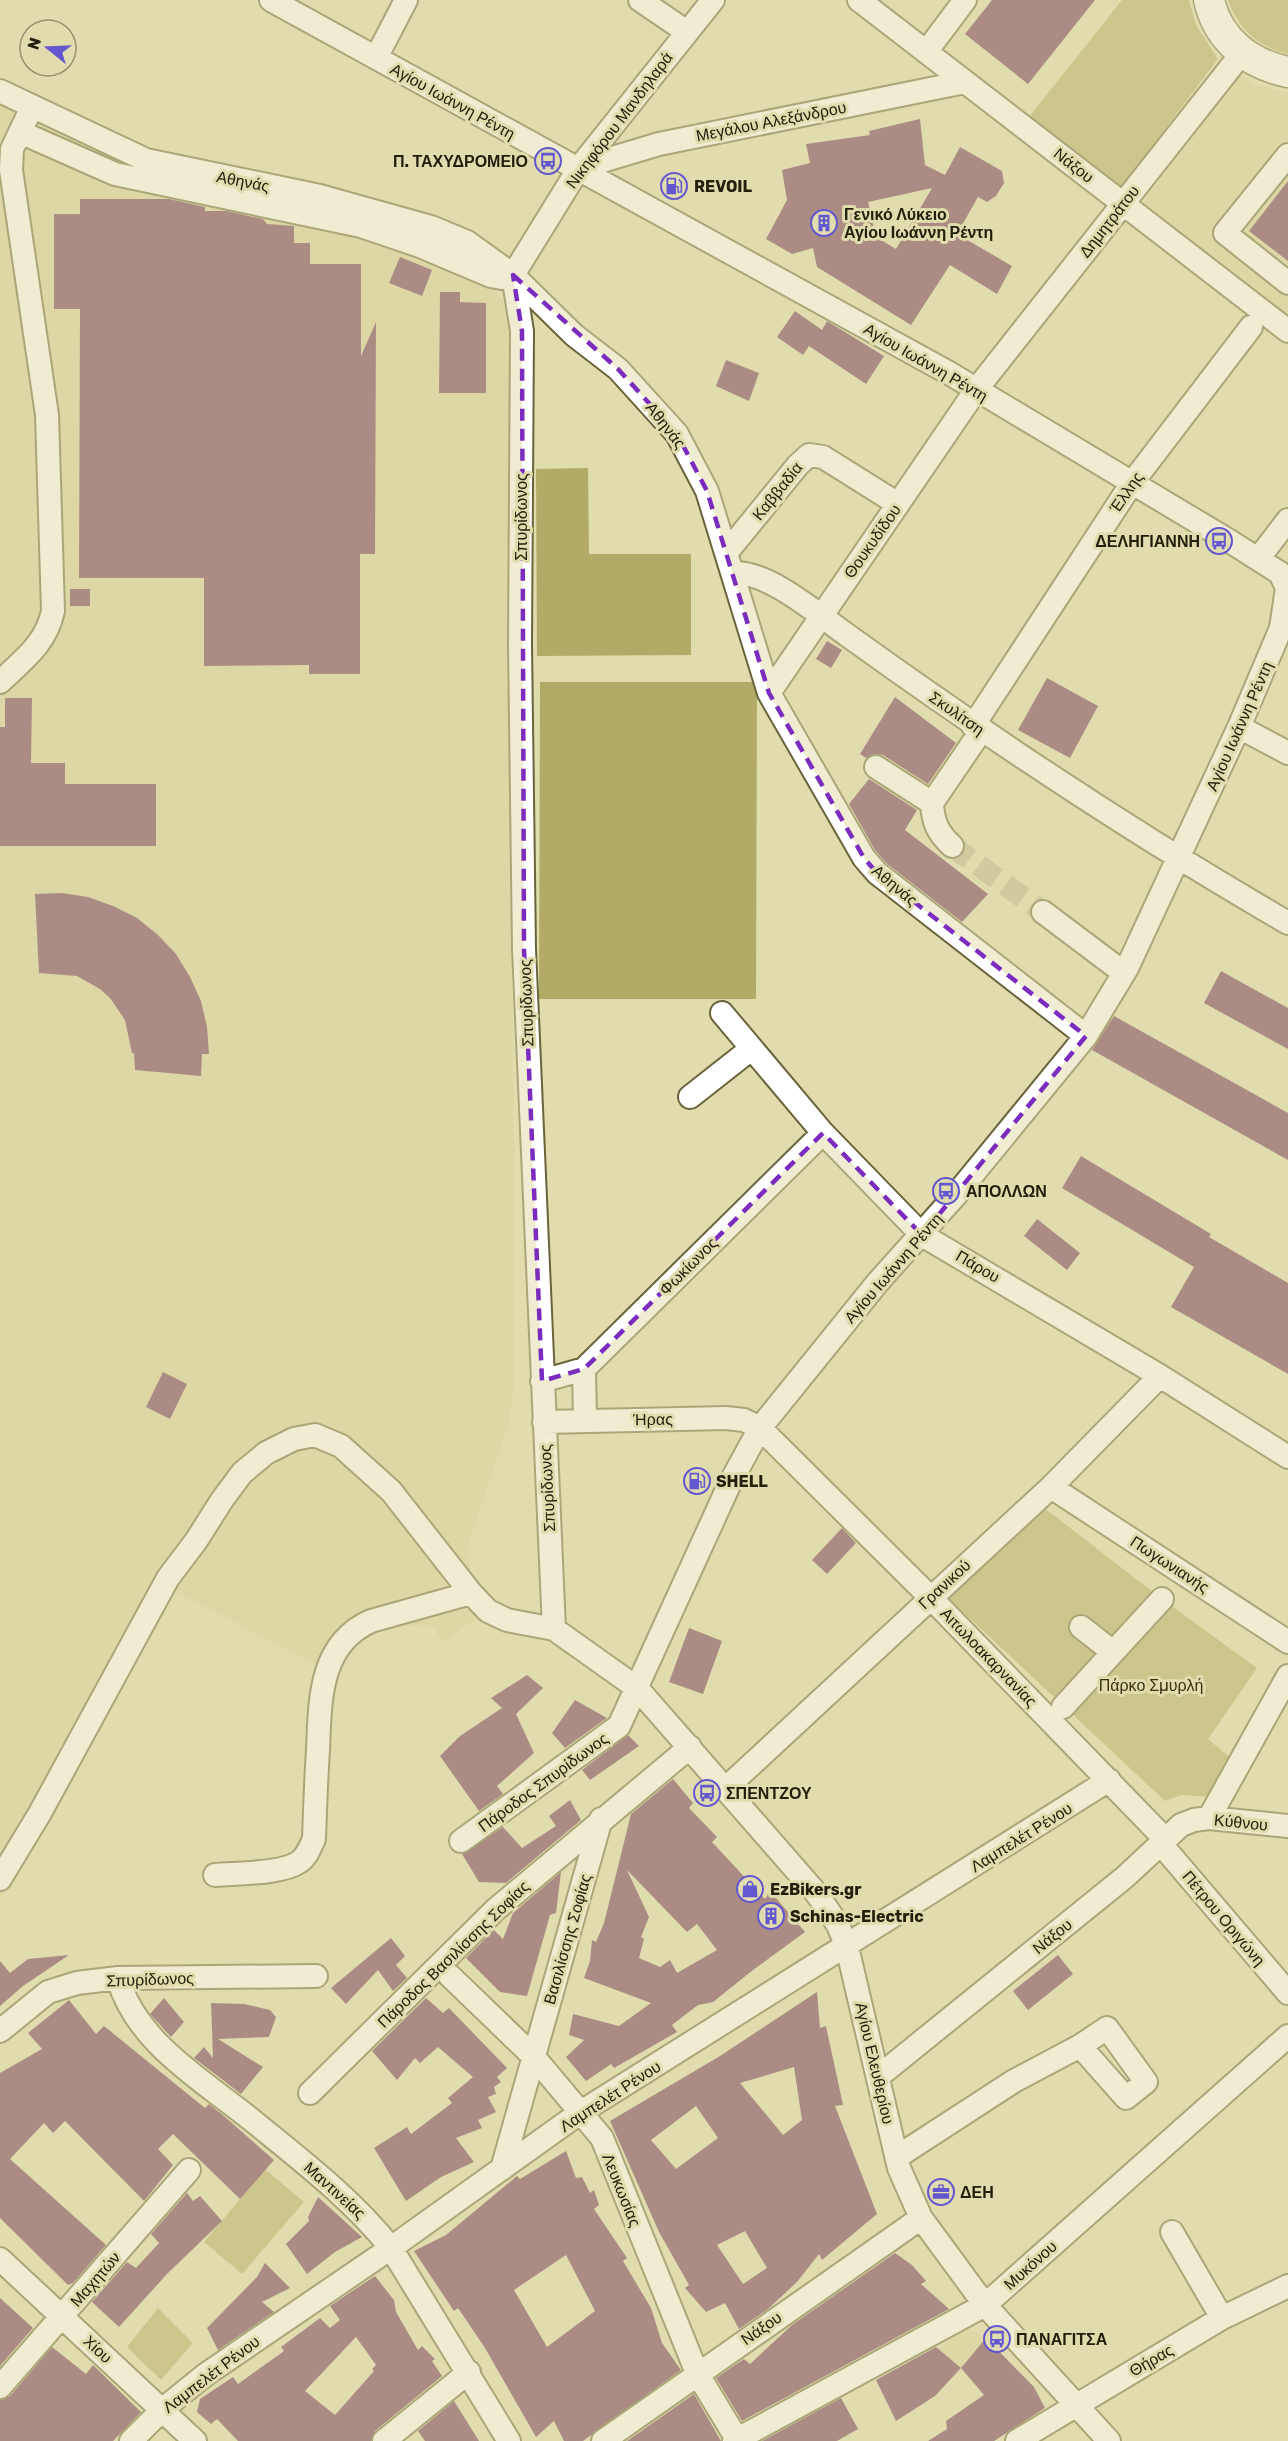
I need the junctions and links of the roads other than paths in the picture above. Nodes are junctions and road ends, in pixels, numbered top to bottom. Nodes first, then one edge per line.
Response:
1 (272, 0) edge
2 (406, 0) edge
3 (640, 0) edge
4 (713, 0) edge
5 (859, 0) edge
6 (965, 0) edge
7 (1209, 0) edge
8 (687, 32) junction
9 (926, 52) junction
10 (1242, 53) junction
11 (376, 58) junction
12 (1288, 72) edge
13 (965, 82) junction
14 (0, 91) edge
15 (32, 107) junction
16 (20, 132) junction
17 (1288, 155) edge
18 (579, 168) junction
19 (1123, 203) junction
20 (513, 275) junction
21 (1288, 283) edge
22 (1251, 327) dead end
23 (1288, 331) edge
24 (976, 390) junction
25 (1132, 483) junction
26 (898, 504) junction
27 (1288, 520) edge
28 (1258, 559) junction
29 (730, 562) junction
30 (1284, 573) edge
31 (819, 616) junction
32 (0, 682) edge
33 (769, 693) junction
34 (1239, 727) junction
35 (977, 728) junction
36 (1288, 753) edge
37 (876, 767) dead end
38 (932, 803) junction
39 (952, 846) tunnel mouth
40 (1179, 860) junction
41 (1043, 912) tunnel mouth
42 (1288, 923) edge
43 (1124, 973) junction
44 (722, 1013) dead end
45 (1086, 1036) junction
46 (751, 1049) junction
47 (690, 1097) dead end
48 (823, 1132) junction
49 (922, 1234) junction
50 (584, 1369) junction
51 (1160, 1376) junction
52 (542, 1381) junction
53 (585, 1419) junction
54 (544, 1422) junction
55 (760, 1428) junction
56 (1288, 1457) edge
57 (1051, 1487) junction
58 (471, 1593) junction
59 (930, 1597) junction
60 (1162, 1599) dead end
61 (1081, 1627) dead end
62 (554, 1629) junction
63 (1288, 1642) edge
64 (1113, 1652) junction
65 (1288, 1676) edge
66 (637, 1688) junction
67 (1063, 1707) dead end
68 (690, 1747) junction
69 (1109, 1780) junction
70 (725, 1789) junction
71 (1209, 1818) junction
72 (601, 1819) junction
73 (1288, 1826) edge
74 (461, 1841) dead end
75 (1163, 1841) junction
76 (215, 1875) dead end
77 (0, 1879) edge
78 (847, 1947) junction
79 (316, 1976) dead end
80 (450, 1976) dead end
81 (118, 1978) junction
82 (1288, 1993) edge
83 (0, 2031) edge
84 (1288, 2036) edge
85 (1080, 2046) dead end
86 (534, 2057) junction
87 (879, 2076) junction
88 (310, 2093) dead end
89 (581, 2112) junction
90 (897, 2157) junction
91 (502, 2169) junction
92 (189, 2170) dead end
93 (921, 2218) junction
94 (1172, 2232) dead end
95 (391, 2248) junction
96 (0, 2259) edge
97 (1288, 2286) edge
98 (985, 2305) junction
99 (62, 2316) junction
100 (1222, 2318) junction
101 (469, 2372) junction
102 (697, 2373) junction
103 (0, 2387) edge
104 (1076, 2404) junction
105 (163, 2409) junction
106 (736, 2440) edge
107 (131, 2441) edge
108 (195, 2441) edge
109 (384, 2441) edge
110 (509, 2441) edge
111 (603, 2441) edge
112 (1017, 2441) edge
113 (1109, 2441) edge

1 - 11 street, Αγίου Ιωάννη Ρέντη
2 - 11 street
3 - 8 street
4 - 8 street, Νικηφόρου Μανδηλαρά
5 - 9 street, Νάξου
6 - 9 street
7 - 10 main road
8 - 18 street, Νικηφόρου Μανδηλαρά
9 - 13 street, Νάξου
10 - 12 main road
10 - 19 street, Δημητράτου
11 - 18 street, Αγίου Ιωάννη Ρέντη
13 - 18 street, Μεγάλου Αλεξάνδρου
13 - 19 street, Νάξου
14 - 15 street, Αθηνάς
15 - 16 street
15 - 20 street, Αθηνάς
16 - 20 street
16 - 32 street
17 - 21 street
18 - 20 street, Νικηφόρου Μανδηλαρά
18 - 24 street, Αγίου Ιωάννη Ρέντη
19 - 23 street, Νάξου
19 - 24 street, Δημητράτου
20 - 29 street, Αθηνάς
20 - 52 street, Σπυρίδωνος
22 - 25 street, Έλλης
24 - 25 street, Αγίου Ιωάννη Ρέντη
24 - 26 street, Θουκυδίδου
25 - 28 street, Αγίου Ιωάννη Ρέντη
25 - 35 street, Έλλης
26 - 29 street, Καββαδία
26 - 31 street, Θουκυδίδου
27 - 28 street
28 - 30 street, Αγίου Ιωάννη Ρέντη
29 - 31 street, Σκυλίτση
29 - 33 street, Αθηνάς
30 - 34 street, Αγίου Ιωάννη Ρέντη
31 - 33 street, Θουκυδίδου
31 - 35 street, Σκυλίτση
33 - 45 street, Αθηνάς
34 - 36 street
34 - 40 street, Αγίου Ιωάννη Ρέντη
35 - 38 street, Έλλης
35 - 40 street, Σκυλίτση
37 - 38 street
38 - 39 street
40 - 42 street, Σκυλίτση
40 - 43 street, Αγίου Ιωάννη Ρέντη
41 - 43 street
43 - 45 street, Αγίου Ιωάννη Ρέντη
44 - 46 street, Πάρου
45 - 49 street, Αγίου Ιωάννη Ρέντη
46 - 47 street
46 - 48 street, Πάρου
48 - 49 street, Πάρου
48 - 50 street, Φωκίωνος
49 - 51 street, Πάρου
49 - 55 street, Αγίου Ιωάννη Ρέντη
50 - 52 street, Φωκίωνος
50 - 53 street
51 - 56 street, Πάρου
51 - 57 street, Γρανικού
52 - 54 street, Σπυρίδωνος
53 - 54 street, Ήρας
53 - 55 street, Ήρας
54 - 62 street, Σπυρίδωνος
55 - 59 street, Αιτωλοακαρνανίας
55 - 66 street, Αγίου Ιωάννη Ρέντη
57 - 59 street, Γρανικού
57 - 63 street, Πωγωνιανής
58 - 62 street
58 - 76 street
58 - 77 street
59 - 69 street, Αιτωλοακαρνανίας
59 - 70 street, Γρανικού
60 - 64 street
61 - 64 street
62 - 66 street
64 - 67 street
65 - 71 street
66 - 68 street, Αγίου Ελευθερίου
66 - 74 street, Πάροδος Σπυρίδωνος
68 - 70 street, Αγίου Ελευθερίου
68 - 72 street
69 - 75 street, Αιτωλοακαρνανίας
69 - 78 street, Λαμπελέτ Ρένου
70 - 78 street, Αγίου Ελευθερίου
71 - 73 street, Κύθνου
71 - 75 street, Κύθνου
72 - 86 street, Βασιλίσσης Σοφίας
72 - 88 street, Πάροδος Βασιλίσσης Σοφίας
75 - 82 street, Πέτρου Οριγώνη
75 - 87 street, Νάξου
78 - 87 street, Αγίου Ελευθερίου
78 - 89 street, Λαμπελέτ Ρένου
79 - 81 street, Σπυρίδωνος
80 - 86 street, Λευκωσίας
81 - 83 street, Σπυρίδωνος
81 - 95 street, Μαντινείας
84 - 98 street, Μυκόνου
85 - 90 street
86 - 89 street, Λευκωσίας
86 - 91 street, Βασιλίσσης Σοφίας
87 - 90 street, Αγίου Ελευθερίου
89 - 91 street, Λαμπελέτ Ρένου
89 - 102 street, Λευκωσίας
90 - 93 street, Αγίου Ελευθερίου
91 - 95 street, Λαμπελέτ Ρένου
92 - 99 street, Μαχητών
93 - 98 street, Αγίου Ελευθερίου
93 - 102 street, Νάξου
94 - 100 street
95 - 101 street, Μαντινείας
95 - 105 street, Λαμπελέτ Ρένου
96 - 99 street, Χίου
97 - 100 street, Θήρας
98 - 104 street, Αγίου Ελευθερίου
98 - 106 street, Μυκόνου
99 - 103 street, Μαχητών
99 - 105 street, Χίου
100 - 104 street, Θήρας
101 - 109 street
101 - 110 street, Μαντινείας
102 - 106 street, Λευκωσίας
102 - 111 street, Νάξου
104 - 112 street, Θήρας
104 - 113 street, Αγίου Ελευθερίου
105 - 107 street, Λαμπελέτ Ρένου
105 - 108 street, Χίου

